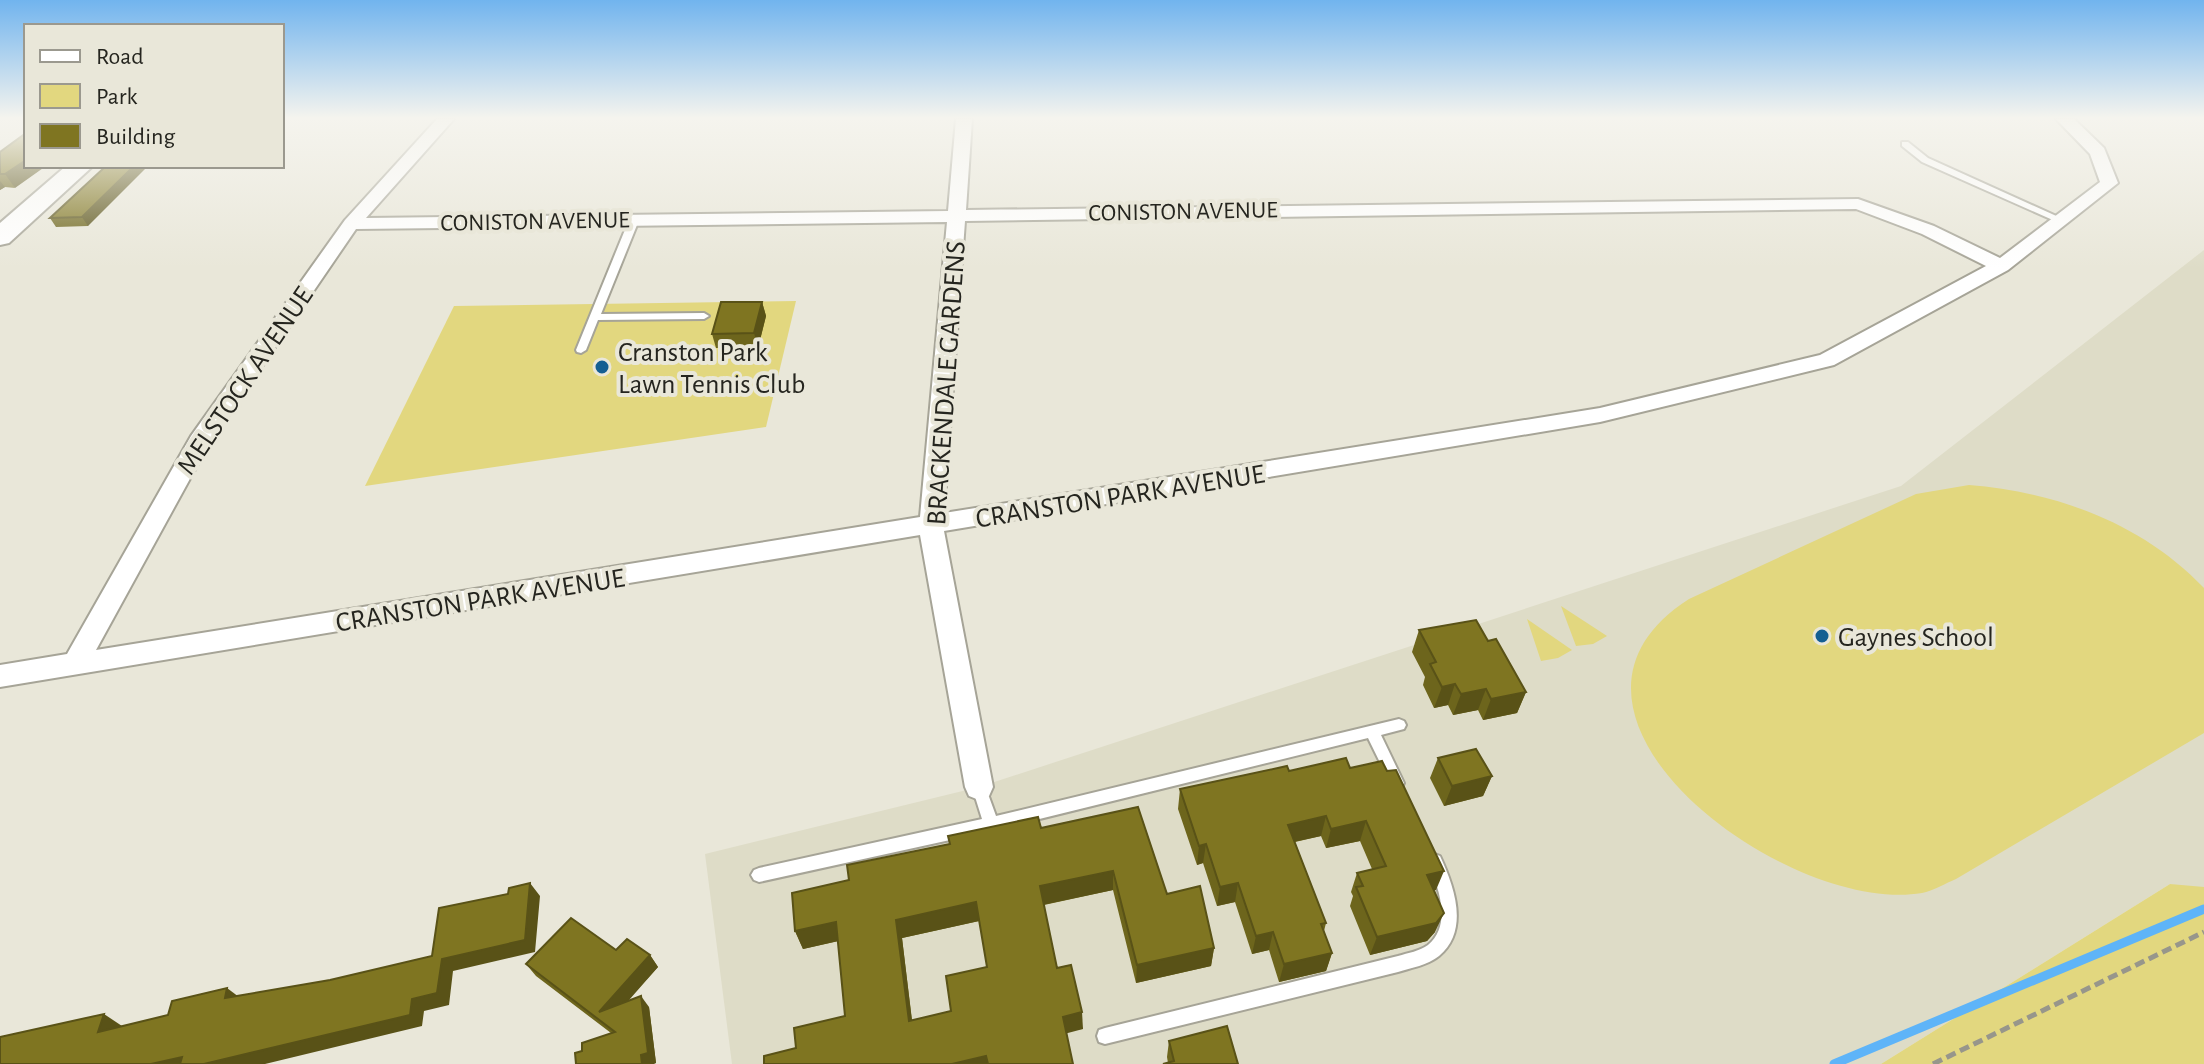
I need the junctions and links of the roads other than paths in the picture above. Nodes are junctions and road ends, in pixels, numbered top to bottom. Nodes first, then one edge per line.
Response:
1 (78, 169) edge
2 (401, 169) edge
3 (961, 169) edge
4 (1945, 169) edge
5 (2104, 169) edge
6 (958, 214) junction
7 (2058, 219) junction
8 (634, 220) junction
9 (351, 224) junction
10 (6, 226) edge
11 (2001, 266) junction
12 (704, 316) dead end
13 (595, 317) junction
14 (581, 350) dead end
15 (931, 527) junction
16 (75, 664) junction
17 (0, 676) edge
18 (1399, 725) dead end
19 (1372, 732) junction
20 (979, 787) joint
21 (1407, 803) edge
22 (991, 824) junction
23 (1428, 846) edge
24 (759, 875) dead end
25 (1105, 1036) dead end

1 - 10 main road
2 - 9 street, MELSTOCK AVENUE
3 - 6 street, BRACKENDALE GARDENS
4 - 7 lane
5 - 7 street, CRANSTON PARK AVENUE
6 - 8 street, CONISTON AVENUE
6 - 11 street, CONISTON AVENUE
6 - 15 street, BRACKENDALE GARDENS
7 - 11 street, CRANSTON PARK AVENUE
8 - 9 street, CONISTON AVENUE
8 - 13 lane
9 - 16 street, MELSTOCK AVENUE
11 - 15 street, CRANSTON PARK AVENUE
12 - 13 lane
13 - 14 lane
15 - 16 street, CRANSTON PARK AVENUE
15 - 20 street, BRACKENDALE GARDENS
16 - 17 street, CRANSTON PARK AVENUE
18 - 19 lane
19 - 21 lane
19 - 22 lane
20 - 22 lane
22 - 24 lane
23 - 25 lane

